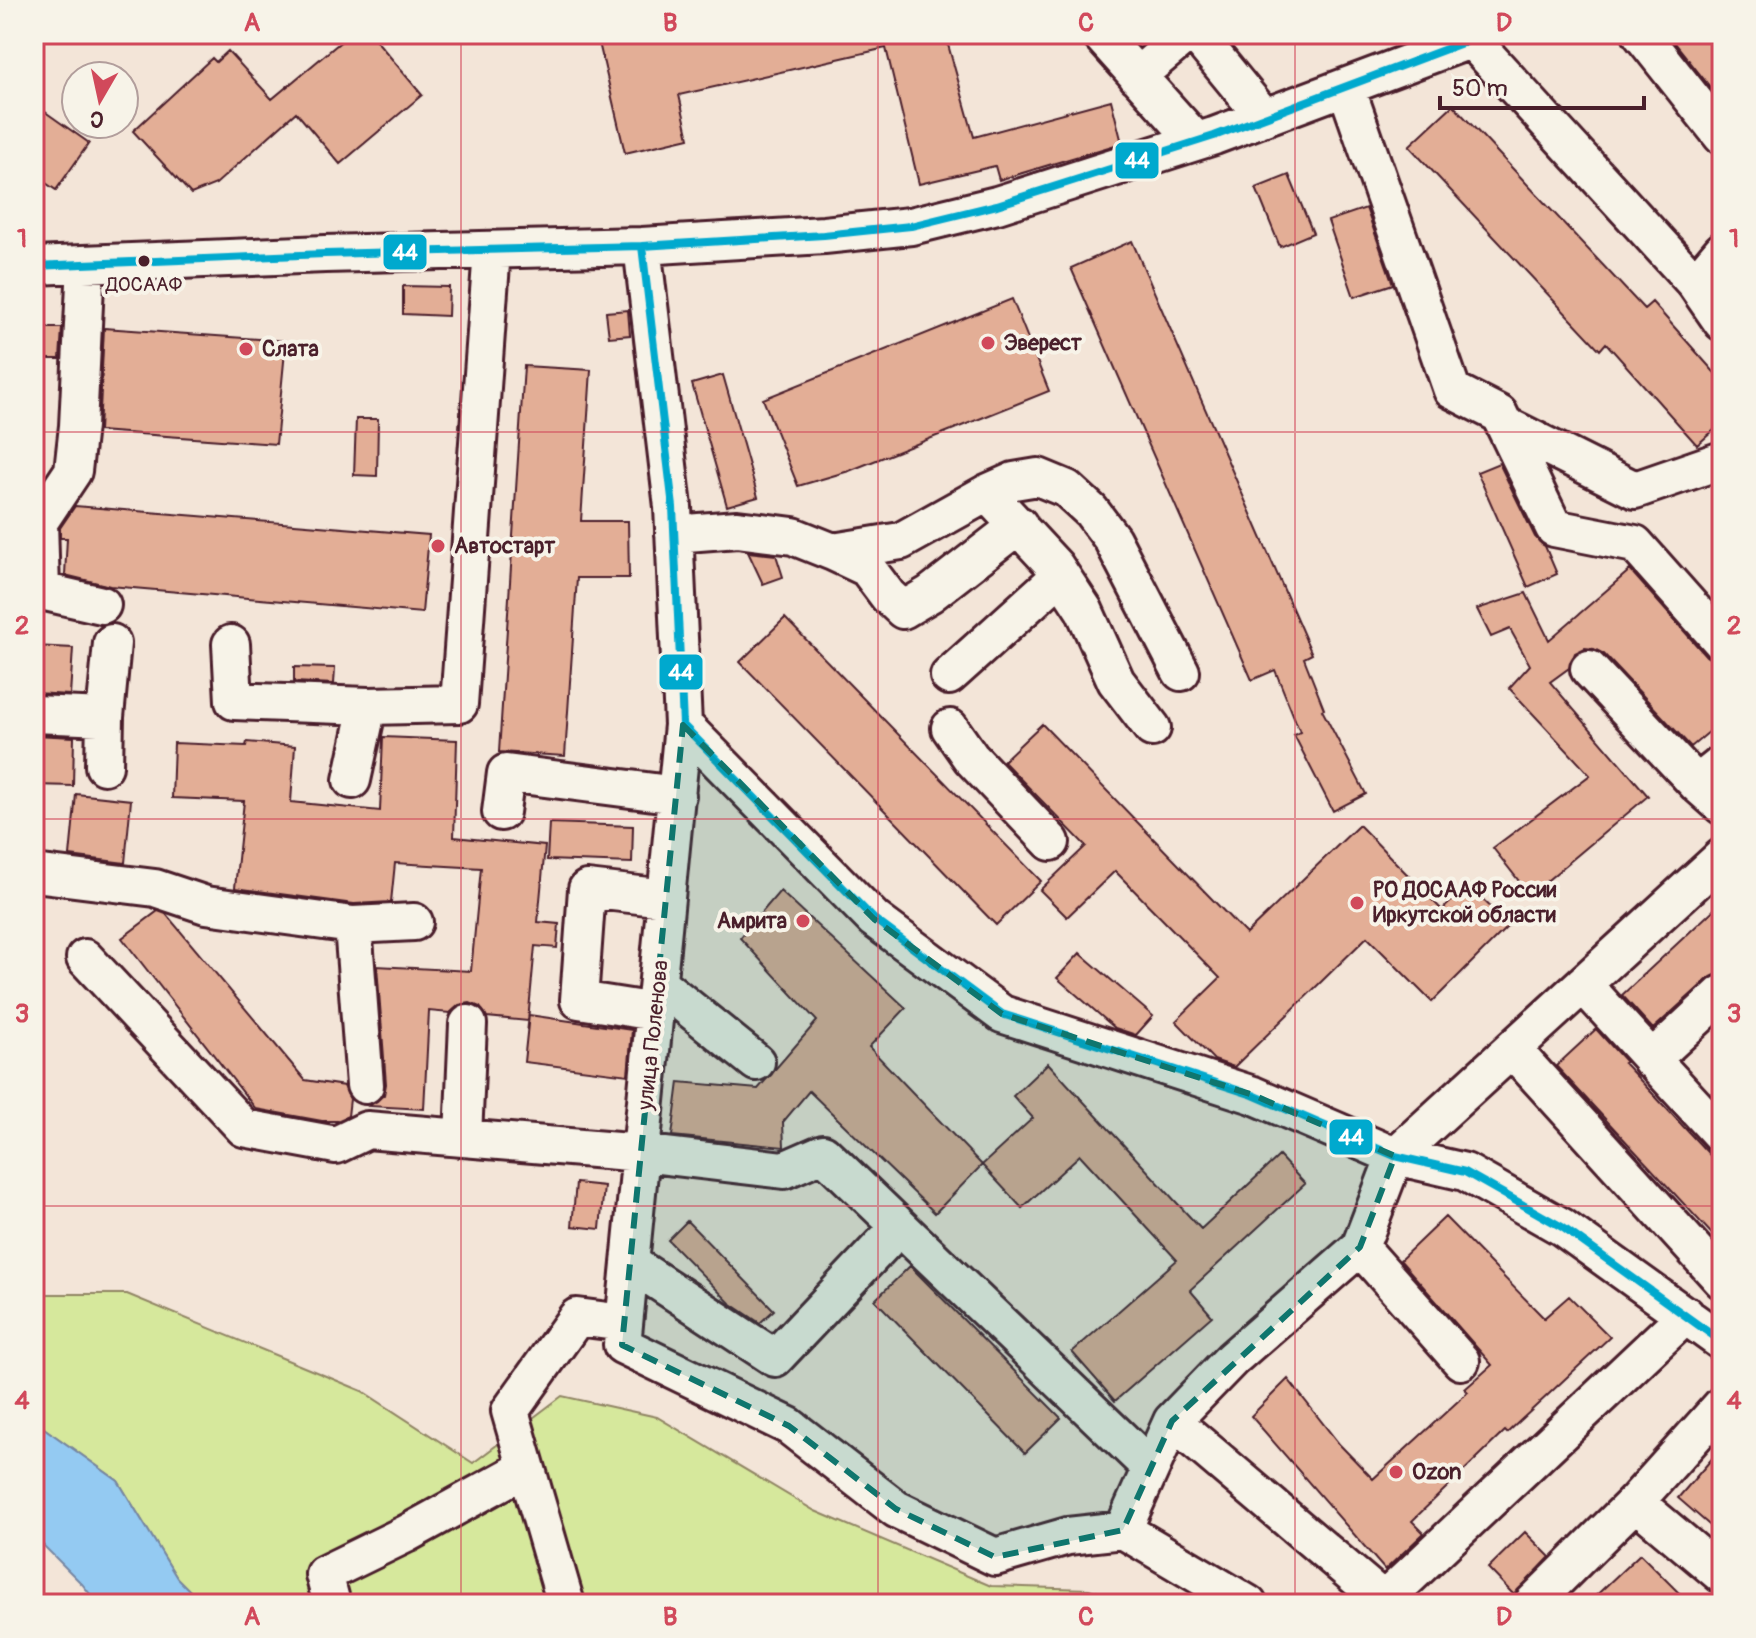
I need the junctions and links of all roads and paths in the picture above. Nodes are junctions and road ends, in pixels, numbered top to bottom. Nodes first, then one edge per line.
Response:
1 (1100, 34) edge
2 (1187, 34) edge
3 (1196, 34) edge
4 (1641, 34) edge
5 (1478, 37) edge
6 (1137, 76) junction
7 (1346, 87) junction
8 (1264, 117) junction
9 (1722, 136) edge
10 (1196, 141) junction
11 (642, 246) junction
12 (492, 250) junction
13 (1722, 251) edge
14 (86, 264) junction
15 (34, 266) edge
16 (1695, 283) junction
17 (1722, 322) edge
18 (1505, 425) junction
19 (1722, 460) edge
20 (987, 493) junction
21 (1019, 525) junction
22 (674, 534) junction
23 (833, 552) junction
24 (1061, 575) junction
25 (102, 605) dead end
26 (1722, 642) edge
27 (112, 643) dead end
28 (231, 644) dead end
29 (1589, 669) dead end
30 (1181, 672) dead end
31 (949, 676) dead end
32 (368, 706) junction
33 (34, 714) edge
34 (105, 717) junction
35 (683, 725) junction
36 (950, 728) dead end
37 (1152, 728) dead end
38 (104, 766) dead end
39 (352, 780) dead end
40 (1714, 785) edge
41 (677, 795) junction
42 (501, 812) dead end
43 (1051, 842) dead end
44 (1722, 857) edge
45 (34, 873) edge
46 (665, 898) junction
47 (414, 922) dead end
48 (353, 925) junction
49 (85, 958) dead end
50 (1583, 984) junction
51 (1722, 994) edge
52 (657, 997) junction
53 (468, 1024) dead end
54 (1512, 1049) junction
55 (1651, 1060) junction
56 (756, 1062) dead end
57 (365, 1085) dead end
58 (1722, 1136) edge
59 (463, 1137) junction
60 (641, 1153) junction
61 (1395, 1156) junction
62 (899, 1227) junction
63 (1360, 1247) junction
64 (630, 1263) junction
65 (1722, 1280) edge
66 (1686, 1315) junction
67 (623, 1334) junction
68 (1722, 1342) edge
69 (1461, 1361) dead end
70 (1722, 1405) edge
71 (1172, 1421) junction
72 (526, 1468) junction
73 (1151, 1468) junction
74 (1635, 1502) junction
75 (1123, 1530) junction
76 (1722, 1575) edge
77 (1381, 1602) edge
78 (332, 1604) edge
79 (566, 1604) edge
80 (1248, 1604) edge
81 (1532, 1604) edge

1 - 6 street
2 - 6 street
3 - 8 street
4 - 9 street
5 - 7 street
5 - 16 street
6 - 10 street
7 - 8 street
7 - 18 street
8 - 10 street
10 - 11 street
11 - 12 street
11 - 22 street, улица Поленова
12 - 14 street
12 - 32 street
13 - 16 street
14 - 15 street
14 - 25 street
16 - 17 street
18 - 19 street
18 - 26 street
20 - 21 street
20 - 23 street
20 - 30 street
21 - 23 street
21 - 24 street
22 - 23 street
22 - 35 street, улица Поленова
24 - 31 street
24 - 37 street
27 - 34 street
28 - 32 street
29 - 40 street
32 - 39 street
33 - 34 street
34 - 38 street
35 - 41 street, улица Поленова
35 - 61 street
36 - 43 street
41 - 42 street
41 - 46 street, улица Поленова
44 - 50 street
45 - 48 street
46 - 52 street, улица Поленова
46 - 52 street
47 - 48 street
48 - 57 street
49 - 59 street
50 - 54 street
50 - 55 street
51 - 55 street
52 - 56 street
52 - 60 street, улица Поленова
53 - 59 street
54 - 61 street
54 - 65 street
55 - 58 street
59 - 60 street
60 - 62 street
60 - 64 street, улица Поленова
61 - 63 street
61 - 66 street
62 - 64 street
62 - 73 street
63 - 69 street
63 - 71 street
64 - 67 street, улица Поленова
66 - 68 street
66 - 77 street
67 - 72 street
67 - 75 street
70 - 74 street
71 - 73 street
71 - 77 street
72 - 78 street
72 - 79 street
73 - 75 street
74 - 76 street
74 - 81 street
75 - 80 street

